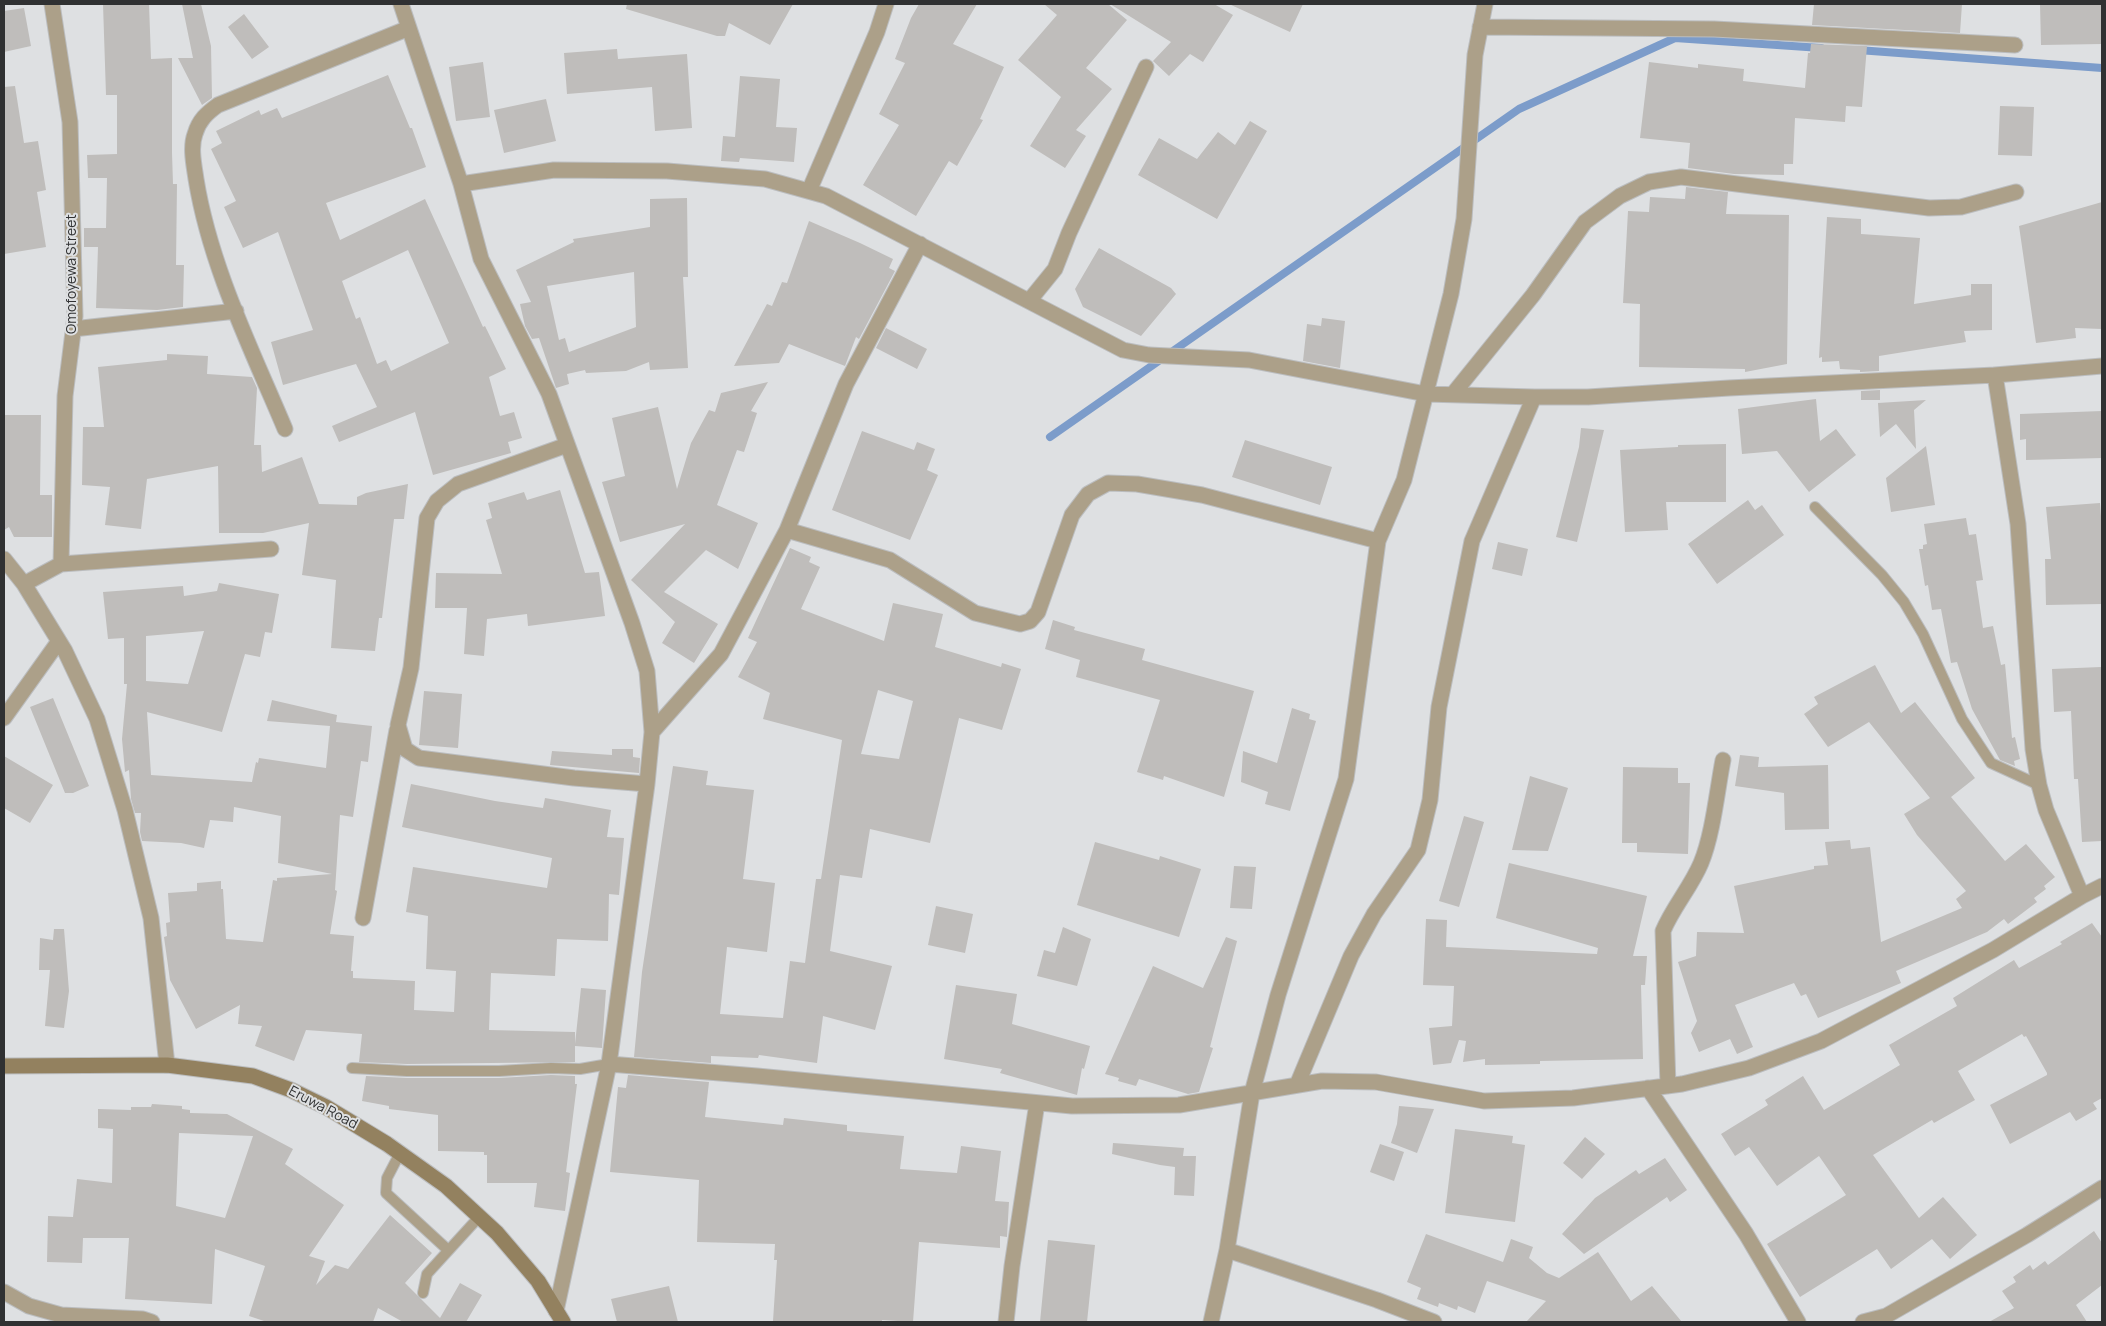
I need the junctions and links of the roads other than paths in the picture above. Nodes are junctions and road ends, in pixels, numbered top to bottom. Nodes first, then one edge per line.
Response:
1 (52, 4) edge
2 (401, 4) edge
3 (886, 4) edge
4 (1484, 4) edge
5 (1480, 27) junction
6 (409, 28) junction
7 (2015, 46) dead end
8 (1146, 68) dead end
9 (462, 184) junction
10 (808, 191) junction
11 (2016, 192) dead end
12 (920, 244) junction
13 (1029, 301) junction
14 (236, 311) junction
15 (73, 329) junction
16 (2102, 366) edge
17 (1995, 375) junction
18 (1426, 394) junction
19 (1453, 394) junction
20 (1534, 397) junction
21 (285, 429) dead end
22 (567, 445) junction
23 (1815, 507) dead end
24 (787, 530) junction
25 (1378, 541) junction
26 (271, 548) dead end
27 (4, 559) edge
28 (61, 564) junction
29 (24, 584) junction
30 (59, 642) junction
31 (4, 718) edge
32 (398, 725) junction
33 (652, 732) junction
34 (1722, 760) dead end
35 (647, 784) junction
36 (2039, 785) junction
37 (2102, 886) edge
38 (2082, 896) junction
39 (363, 918) dead end
40 (610, 1064) junction
41 (167, 1065) junction
42 (4, 1066) edge
43 (352, 1068) dead end
44 (1296, 1086) junction
45 (1668, 1086) junction
46 (1648, 1088) junction
47 (1252, 1093) junction
48 (1037, 1103) junction
49 (400, 1153) junction
50 (2102, 1188) edge
51 (479, 1217) junction
52 (448, 1250) junction
53 (1227, 1250) junction
54 (4, 1292) edge
55 (423, 1293) dead end
56 (555, 1315) edge
57 (152, 1322) edge
58 (1006, 1322) edge
59 (1211, 1322) edge
60 (1434, 1322) edge
61 (1798, 1322) edge
62 (1863, 1322) edge

1 - 15 street, Omofoyewa Street
2 - 6 street
3 - 10 street
4 - 5 street
5 - 7 street
5 - 18 street
6 - 9 street
6 - 14 street
8 - 13 street
9 - 10 street
9 - 22 street
10 - 12 street
11 - 19 street
12 - 13 street
12 - 24 street
13 - 18 street
14 - 15 street
14 - 21 street
15 - 28 street, Omofoyewa Street
16 - 17 street
17 - 20 street
17 - 36 street
18 - 19 street
18 - 25 street
19 - 20 street
20 - 44 street
22 - 32 street
22 - 33 street
23 - 36 lane
24 - 25 street
24 - 33 street
25 - 47 street
26 - 28 street
27 - 29 street
28 - 29 street
29 - 30 street
30 - 31 street
30 - 41 street
32 - 35 street
32 - 39 street
33 - 35 street
34 - 45 street
35 - 40 street
36 - 38 street
37 - 38 street
38 - 45 street
40 - 43 lane
40 - 48 street
40 - 56 street
41 - 42 main road, Eruwa Road
41 - 49 main road, Eruwa Road
44 - 46 street
44 - 47 street
45 - 46 street
46 - 61 street
47 - 48 street
47 - 53 street
48 - 58 street
49 - 51 main road, Eruwa Road
49 - 52 lane
50 - 62 street
51 - 52 lane
51 - 56 main road, Eruwa Road
52 - 55 lane
53 - 59 street
53 - 60 street
54 - 57 street

